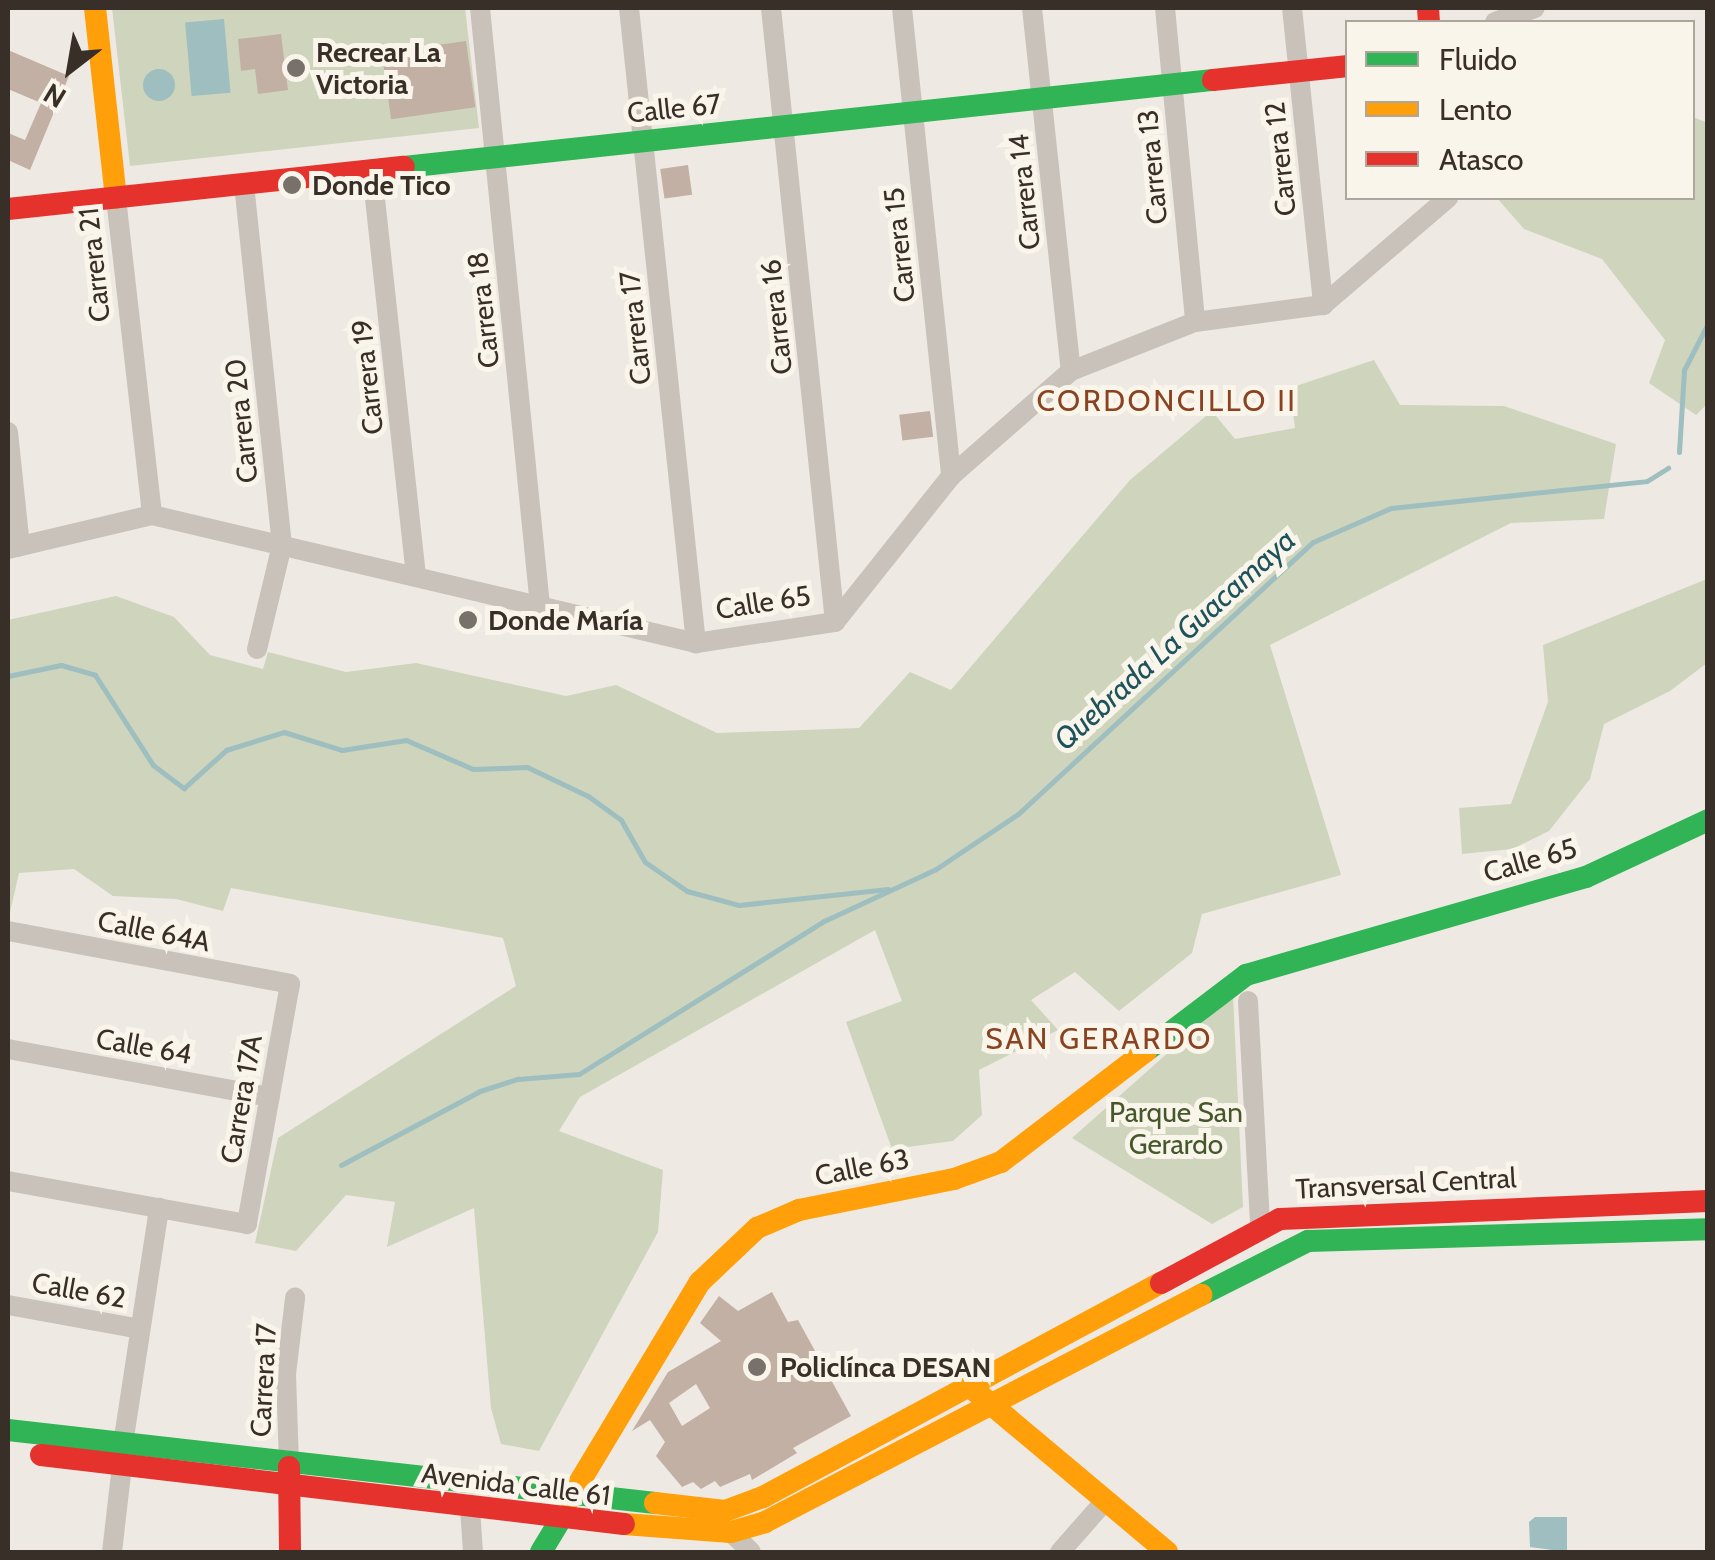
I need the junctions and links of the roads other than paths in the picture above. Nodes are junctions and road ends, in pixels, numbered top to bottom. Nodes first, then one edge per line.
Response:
1 (95, 8) edge
2 (480, 8) edge
3 (629, 8) edge
4 (771, 8) edge
5 (902, 8) edge
6 (1032, 8) edge
7 (1165, 8) edge
8 (1292, 8) edge
9 (1535, 8) edge
10 (1502, 20) edge
11 (1345, 66) edge
12 (1299, 71) junction
13 (1172, 85) junction
14 (1042, 99) junction
15 (913, 113) junction
16 (783, 126) junction
17 (643, 142) junction
18 (495, 158) junction
19 (372, 171) junction
20 (244, 184) junction
21 (116, 198) junction
22 (1447, 200) edge
23 (8, 210) edge
24 (1323, 306) junction
25 (1194, 322) junction
26 (1071, 371) junction
27 (8, 432) edge
28 (951, 476) junction
29 (152, 515) junction
30 (282, 545) junction
31 (14, 547) edge
32 (416, 576) junction
33 (540, 606) junction
34 (836, 622) junction
35 (696, 643) junction
36 (257, 649) dead end
37 (1708, 820) edge
38 (8, 931) edge
39 (1246, 975) joint
40 (290, 984) joint
41 (1248, 1001) dead end
42 (8, 1049) edge
43 (270, 1097) junction
44 (8, 1181) edge
45 (1708, 1202) edge
46 (159, 1208) junction
47 (1260, 1226) junction
48 (1708, 1229) edge
49 (296, 1298) dead end
50 (8, 1306) edge
51 (140, 1329) junction
52 (1037, 1377) junction
53 (969, 1398) junction
54 (8, 1430) edge
55 (1029, 1436) junction
56 (8, 1451) edge
57 (122, 1454) junction
58 (290, 1475) junction
59 (570, 1498) junction
60 (1099, 1508) junction
61 (470, 1509) junction
62 (560, 1520) junction
63 (731, 1532) junction
64 (112, 1552) edge
65 (290, 1552) edge
66 (473, 1552) edge
67 (541, 1552) edge
68 (751, 1552) edge
69 (1060, 1552) edge
70 (1137, 1552) edge
71 (1167, 1552) edge

1 - 21 main road, Carrera 21
2 - 18 street, Carrera 18
3 - 17 street, Carrera 17
4 - 16 street, Carrera 16
5 - 15 street, Carrera 15
6 - 14 street, Carrera 14
7 - 13 street, Carrera 13
8 - 12 street, Carrera 12
9 - 10 street
11 - 12 main road, Calle 67
12 - 13 main road, Calle 67
12 - 24 street, Carrera 12
13 - 14 main road, Calle 67
13 - 25 street, Carrera 13
14 - 15 main road, Calle 67
14 - 26 street, Carrera 14
15 - 16 main road, Calle 67
15 - 28 street, Carrera 15
16 - 17 main road, Calle 67
16 - 34 street, Carrera 16
17 - 18 main road, Calle 67
17 - 35 street, Carrera 17
18 - 19 main road, Calle 67
18 - 33 street, Carrera 18
19 - 20 main road, Calle 67
19 - 32 street, Carrera 19
20 - 21 main road, Calle 67
20 - 30 street, Carrera 20
21 - 23 main road, Calle 67
21 - 29 street, Carrera 21
22 - 24 street
24 - 25 street, Calle 65
25 - 26 street, Calle 65
26 - 28 street, Calle 65
27 - 31 street
28 - 34 street, Calle 65
29 - 30 street, Calle 65
29 - 31 street, Calle 65
30 - 32 street, Calle 65
30 - 36 street, Carrera 20
32 - 33 street, Calle 65
33 - 35 street, Calle 65
34 - 35 street, Calle 65
37 - 39 main road, Calle 65
38 - 40 street, Calle 64A
39 - 59 main road, Calle 63
40 - 43 street, Carrera 17A
41 - 47 street
42 - 43 street, Calle 64
43 - 46 street, Carrera 17A
44 - 46 street
45 - 47 main road, Transversal Central
46 - 51 street
47 - 53 main road, Transversal Central
48 - 52 main road, Transversal Central
49 - 58 street, Carrera 17
50 - 51 street, Calle 62
51 - 57 street
52 - 53 main road, Transversal Central
52 - 55 main road
53 - 55 main road
53 - 59 main road, Avenida Calle 61
53 - 60 main road
53 - 63 main road, Avenida Calle 61
54 - 57 main road, Avenida Calle 61
55 - 60 main road
56 - 57 main road, Avenida Calle 61
57 - 58 main road, Avenida Calle 61
57 - 64 street
58 - 59 main road, Avenida Calle 61
58 - 61 main road, Avenida Calle 61
58 - 65 main road
60 - 69 street
60 - 70 main road
60 - 71 main road
61 - 62 main road, Avenida Calle 61
61 - 66 street
62 - 63 main road, Avenida Calle 61
62 - 67 main road
63 - 68 street

